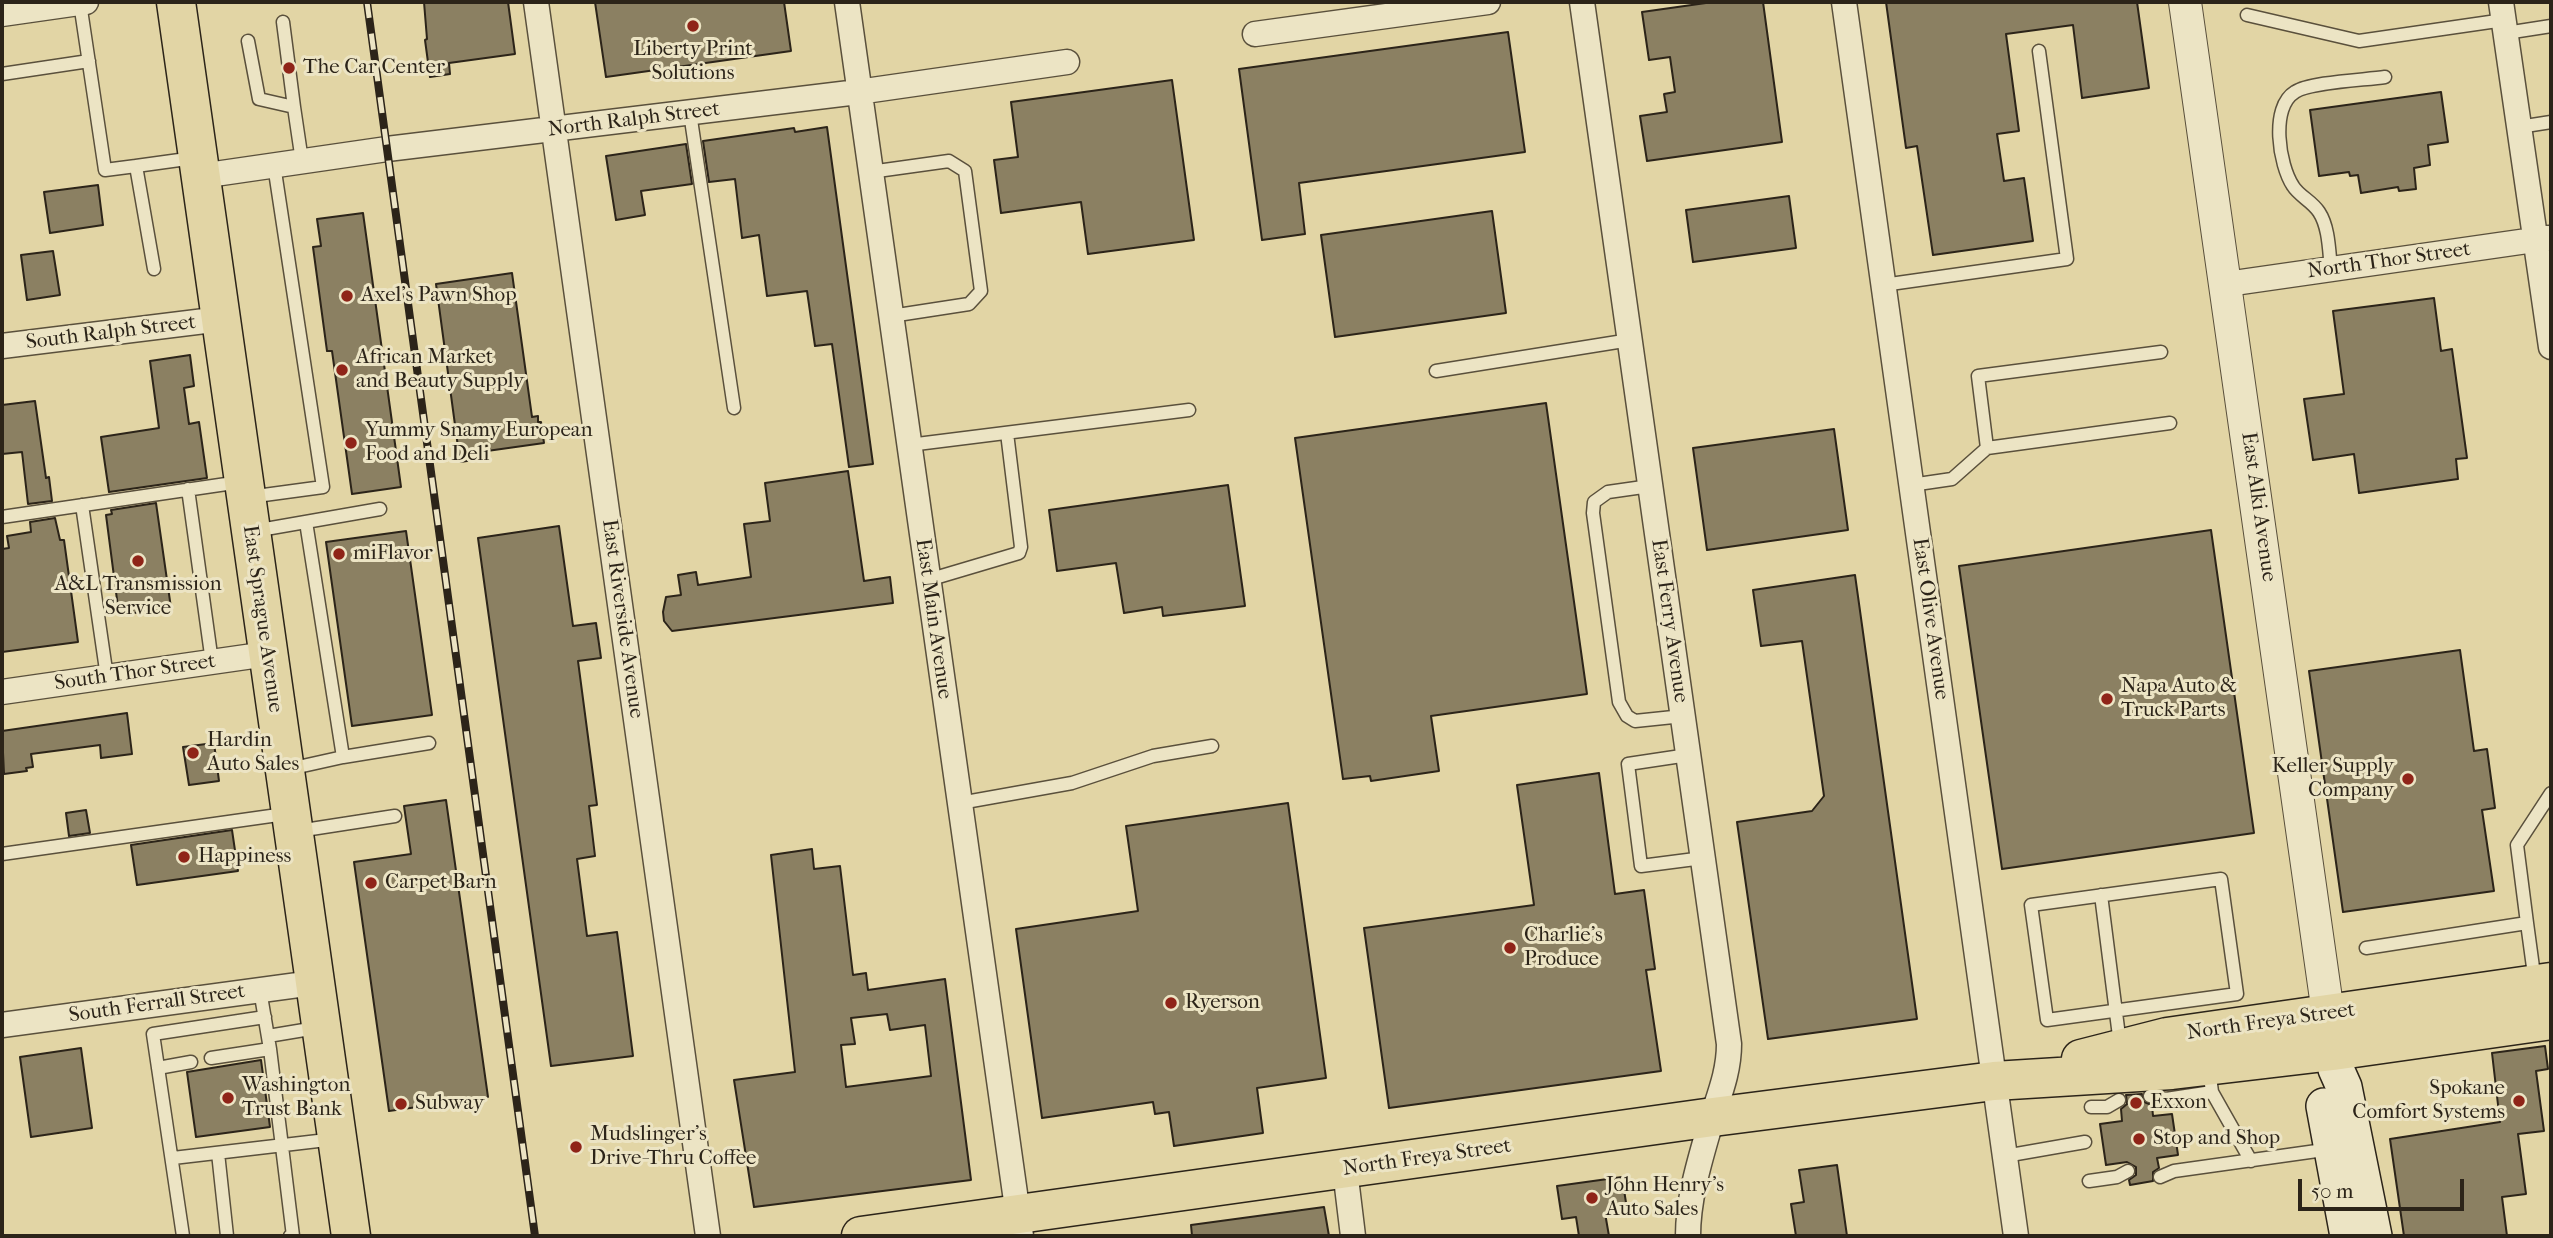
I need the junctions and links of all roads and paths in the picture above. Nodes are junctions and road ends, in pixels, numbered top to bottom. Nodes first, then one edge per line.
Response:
1 (86, 2) edge
2 (176, 2) edge
3 (536, 2) edge
4 (847, 2) edge
5 (1488, 2) edge
6 (1582, 2) edge
7 (1844, 2) edge
8 (2185, 2) edge
9 (80, 3) edge
10 (2, 14) edge
11 (2247, 15) dead end
12 (2504, 18) edge
13 (283, 22) dead end
14 (2551, 26) edge
15 (1255, 34) dead end
16 (248, 41) dead end
17 (2039, 51) dead end
18 (89, 61) junction
19 (1067, 62) dead end
20 (2, 74) edge
21 (2385, 77) dead end
22 (858, 92) junction
23 (294, 107) junction
24 (690, 114) junction
25 (2551, 122) edge
26 (2519, 127) junction
27 (554, 131) junction
28 (302, 162) junction
29 (274, 165) junction
30 (136, 166) junction
31 (199, 167) junction
32 (870, 172) junction
33 (2543, 239) edge
34 (153, 269) dead end
35 (2331, 269) junction
36 (2227, 284) junction
37 (1883, 285) junction
38 (891, 316) junction
39 (2549, 316) edge
40 (220, 319) junction
41 (1630, 340) junction
42 (2, 346) edge
43 (2551, 347) edge
44 (2161, 352) dead end
45 (1436, 371) dead end
46 (734, 408) dead end
47 (1189, 410) dead end
48 (2170, 424) dead end
49 (1007, 433) junction
50 (909, 445) junction
51 (1987, 448) junction
52 (1911, 485) junction
53 (1650, 486) junction
54 (188, 489) junction
55 (246, 504) junction
56 (82, 505) junction
57 (380, 509) dead end
58 (2, 517) edge
59 (306, 522) junction
60 (928, 580) junction
61 (267, 654) junction
62 (212, 662) junction
63 (107, 677) junction
64 (2, 692) edge
65 (1683, 716) junction
66 (429, 743) dead end
67 (1212, 746) dead end
68 (1688, 755) junction
69 (342, 757) junction
70 (284, 770) junction
71 (2551, 793) edge
72 (960, 803) junction
73 (395, 816) dead end
74 (291, 822) junction
75 (2, 854) edge
76 (1703, 858) junction
77 (2101, 895) junction
78 (2527, 923) junction
79 (2366, 948) dead end
80 (313, 983) junction
81 (2543, 983) edge
82 (260, 990) junction
83 (2116, 1010) junction
84 (2328, 1013) junction
85 (265, 1017) junction
86 (2551, 1020) edge
87 (2, 1025) edge
88 (320, 1027) junction
89 (269, 1043) junction
90 (2121, 1048) junction
91 (212, 1058) dead end
92 (2334, 1060) junction
93 (191, 1062) dead end
94 (158, 1068) junction
95 (2211, 1079) junction
96 (1994, 1081) junction
97 (2151, 1101) dead end
98 (2120, 1105) dead end
99 (2091, 1107) dead end
100 (1713, 1117) junction
101 (335, 1139) junction
102 (2085, 1142) dead end
103 (282, 1144) junction
104 (2331, 1149) junction
105 (218, 1153) junction
106 (2005, 1156) junction
107 (173, 1158) junction
108 (2251, 1161) junction
109 (1345, 1170) junction
110 (2159, 1172) dead end
111 (2125, 1176) dead end
112 (2089, 1181) dead end
113 (1020, 1225) edge
114 (183, 1236) edge
115 (228, 1236) edge
116 (290, 1236) edge
117 (351, 1236) edge
118 (708, 1236) edge
119 (861, 1236) edge
120 (1353, 1236) edge
121 (1688, 1236) edge
122 (2016, 1236) edge
123 (2348, 1236) edge
124 (2374, 1236) edge

1 - 9 street
2 - 31 main road, East Sprague Avenue
3 - 27 street, East Riverside Avenue
4 - 22 street, East Main Avenue
5 - 15 street
6 - 41 street, East Ferry Avenue
7 - 37 street, East Olive Avenue
8 - 36 street, East Alki Avenue
9 - 10 street
9 - 18 lane
11 - 12 lane
12 - 14 lane
12 - 26 street
13 - 23 lane
16 - 23 lane
17 - 37 lane
18 - 20 lane
18 - 30 lane
19 - 22 street, North Ralph Street
21 - 35 lane
22 - 24 street, North Ralph Street
22 - 32 street, East Main Avenue
23 - 28 lane
24 - 27 street, North Ralph Street
24 - 46 lane
25 - 26 lane
26 - 33 street
27 - 28 street, North Ralph Street
27 - 118 street, East Riverside Avenue
28 - 29 street, North Ralph Street
29 - 31 street, North Ralph Street
29 - 55 lane
30 - 31 lane
30 - 34 lane
31 - 40 main road, East Sprague Avenue
32 - 38 street, East Main Avenue
32 - 38 lane
33 - 35 street, North Thor Street
33 - 39 street
35 - 36 street, North Thor Street
36 - 84 street, East Alki Avenue
37 - 52 street, East Olive Avenue
38 - 50 street, East Main Avenue
39 - 43 street
40 - 42 street, South Ralph Street
40 - 55 main road, East Sprague Avenue
41 - 45 lane
41 - 53 street, East Ferry Avenue
44 - 51 lane
47 - 49 lane
48 - 51 lane
49 - 50 lane
49 - 60 lane
50 - 60 street, East Main Avenue
51 - 52 lane
52 - 96 street, East Olive Avenue
53 - 65 street, East Ferry Avenue
53 - 65 lane
54 - 55 lane
54 - 56 lane
54 - 62 lane
55 - 59 lane
55 - 61 main road, East Sprague Avenue
56 - 58 lane
56 - 63 lane
57 - 59 lane
59 - 69 lane
60 - 72 street, East Main Avenue
61 - 62 street, South Thor Street
61 - 70 main road, East Sprague Avenue
62 - 63 street, South Thor Street
63 - 64 street, South Thor Street
65 - 68 street, East Ferry Avenue
66 - 69 lane
67 - 72 lane
68 - 76 street, East Ferry Avenue
68 - 76 lane
69 - 70 lane
70 - 74 main road, East Sprague Avenue
71 - 78 lane
72 - 113 street, East Main Avenue
73 - 74 lane
74 - 75 lane
74 - 80 main road, East Sprague Avenue
76 - 100 street, East Ferry Avenue
77 - 83 lane
77 - 83 lane
77 - 83 lane
78 - 79 lane
78 - 81 lane
80 - 82 street, South Ferrall Street
80 - 88 main road, East Sprague Avenue
81 - 84 main road, North Freya Street
82 - 85 lane
82 - 87 street, South Ferrall Street
83 - 90 lane
84 - 90 main road, North Freya Street
84 - 92 main road
85 - 89 lane
85 - 94 lane
86 - 92 main road, North Freya Street
88 - 89 lane
88 - 101 main road, East Sprague Avenue
89 - 91 lane
89 - 103 lane
90 - 96 main road, North Freya Street
92 - 95 main road, North Freya Street
92 - 104 main road
92 - 124 main road
93 - 94 lane
94 - 107 lane
95 - 96 main road, North Freya Street
95 - 97 lane
95 - 108 lane
96 - 100 main road, North Freya Street
96 - 106 street, East Olive Avenue
98 - 99 lane
100 - 109 main road, North Freya Street
100 - 121 street, East Ferry Avenue
101 - 103 lane
101 - 117 main road, East Sprague Avenue
102 - 106 lane
103 - 105 lane
103 - 116 lane
104 - 108 lane
104 - 123 main road
105 - 107 lane
105 - 115 lane
106 - 122 street, East Olive Avenue
107 - 114 lane
108 - 110 lane
109 - 113 main road, North Freya Street
109 - 120 street
111 - 112 lane
113 - 119 main road, North Freya Street

